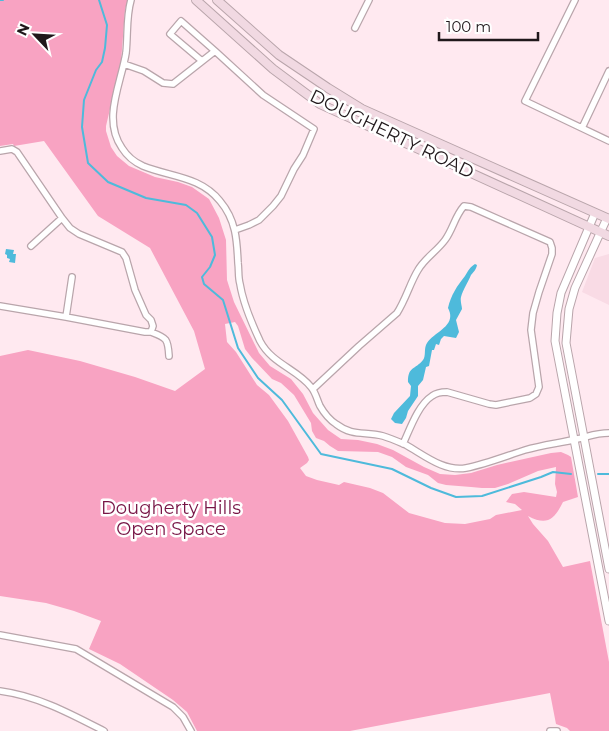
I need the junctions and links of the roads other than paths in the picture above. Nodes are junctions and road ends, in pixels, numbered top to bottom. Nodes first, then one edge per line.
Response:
1 (131, 0) edge
2 (196, 0) edge
3 (217, 0) edge
4 (368, 0) edge
5 (575, 0) edge
6 (355, 28) dead end
7 (215, 51) junction
8 (202, 61) junction
9 (124, 64) junction
10 (609, 71) edge
11 (582, 128) junction
12 (609, 141) edge
13 (0, 151) edge
14 (595, 212) junction
15 (62, 218) junction
16 (608, 218) edge
17 (589, 227) junction
18 (235, 230) junction
19 (600, 232) junction
20 (609, 236) edge
21 (31, 246) dead end
22 (72, 277) dead end
23 (0, 306) edge
24 (66, 317) junction
25 (151, 332) junction
26 (169, 356) dead end
27 (313, 389) junction
28 (609, 433) edge
29 (584, 438) junction
30 (574, 440) junction
31 (403, 444) junction
32 (609, 569) edge
33 (606, 594) edge
34 (609, 622) edge
35 (0, 635) edge
36 (0, 691) edge
37 (104, 731) edge
38 (192, 731) edge
39 (550, 731) edge
40 (557, 731) edge

1 - 9 street
2 - 17 main road, DOUGHERTY ROAD
3 - 14 main road, DOUGHERTY ROAD
4 - 6 street
5 - 11 street
7 - 8 street
7 - 8 street
7 - 18 street
8 - 9 street
9 - 18 street
10 - 11 street
11 - 12 street
13 - 15 street
14 - 16 main road, DOUGHERTY ROAD
14 - 17 street
15 - 21 street
15 - 25 street
16 - 19 street
17 - 19 main road, DOUGHERTY ROAD
17 - 30 street
18 - 27 street
19 - 20 main road, DOUGHERTY ROAD
19 - 29 street
22 - 24 street
23 - 24 street
24 - 25 street
25 - 26 street
27 - 31 street
27 - 31 street
28 - 29 street
29 - 30 street
29 - 32 street
30 - 31 street
30 - 33 street
33 - 34 street
35 - 38 street
36 - 37 street
39 - 40 street

